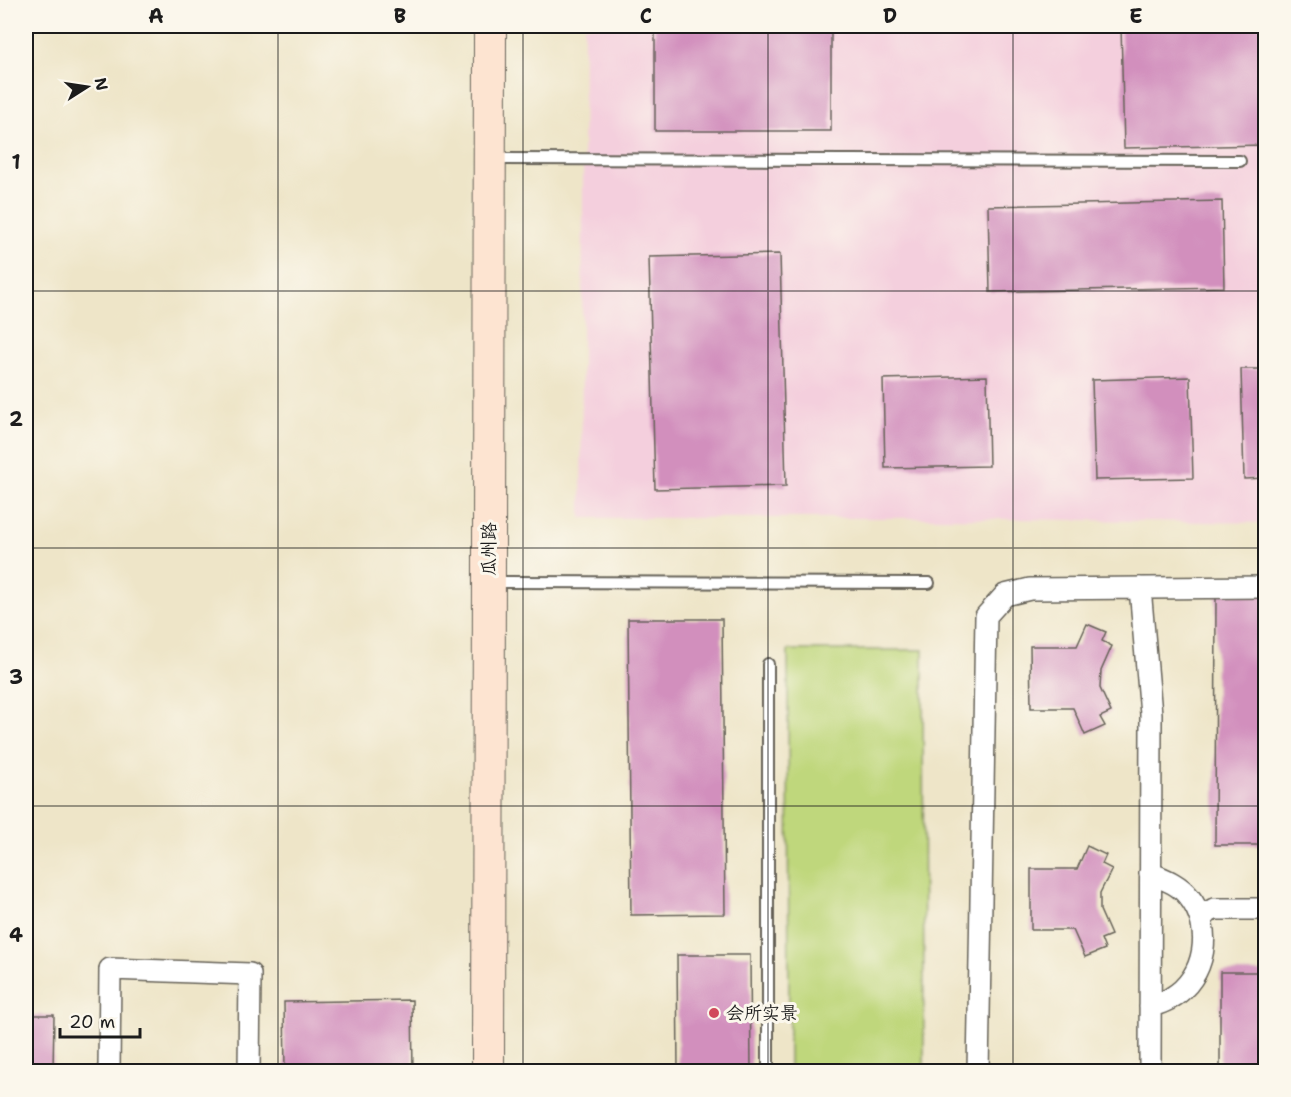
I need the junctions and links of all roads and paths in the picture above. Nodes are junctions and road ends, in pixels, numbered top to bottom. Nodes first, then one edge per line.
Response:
1 (490, 26) edge
2 (490, 159) junction
3 (1240, 161) dead end
4 (489, 582) junction
5 (929, 583) dead end
6 (1266, 587) edge
7 (1140, 588) junction
8 (768, 664) dead end
9 (1150, 873) junction
10 (1266, 909) edge
11 (1200, 917) junction
12 (1150, 1007) junction
13 (109, 1071) edge
14 (249, 1071) edge
15 (488, 1071) edge
16 (768, 1071) edge
17 (978, 1071) edge
18 (1150, 1071) edge

1 - 2 street, 瓜州路
2 - 3 lane
2 - 4 street, 瓜州路
4 - 5 lane
4 - 15 street, 瓜州路
6 - 7 street
7 - 9 street
7 - 17 street
8 - 16 lane
9 - 11 street
9 - 12 street
10 - 11 street
11 - 12 street
12 - 18 street
13 - 14 street

